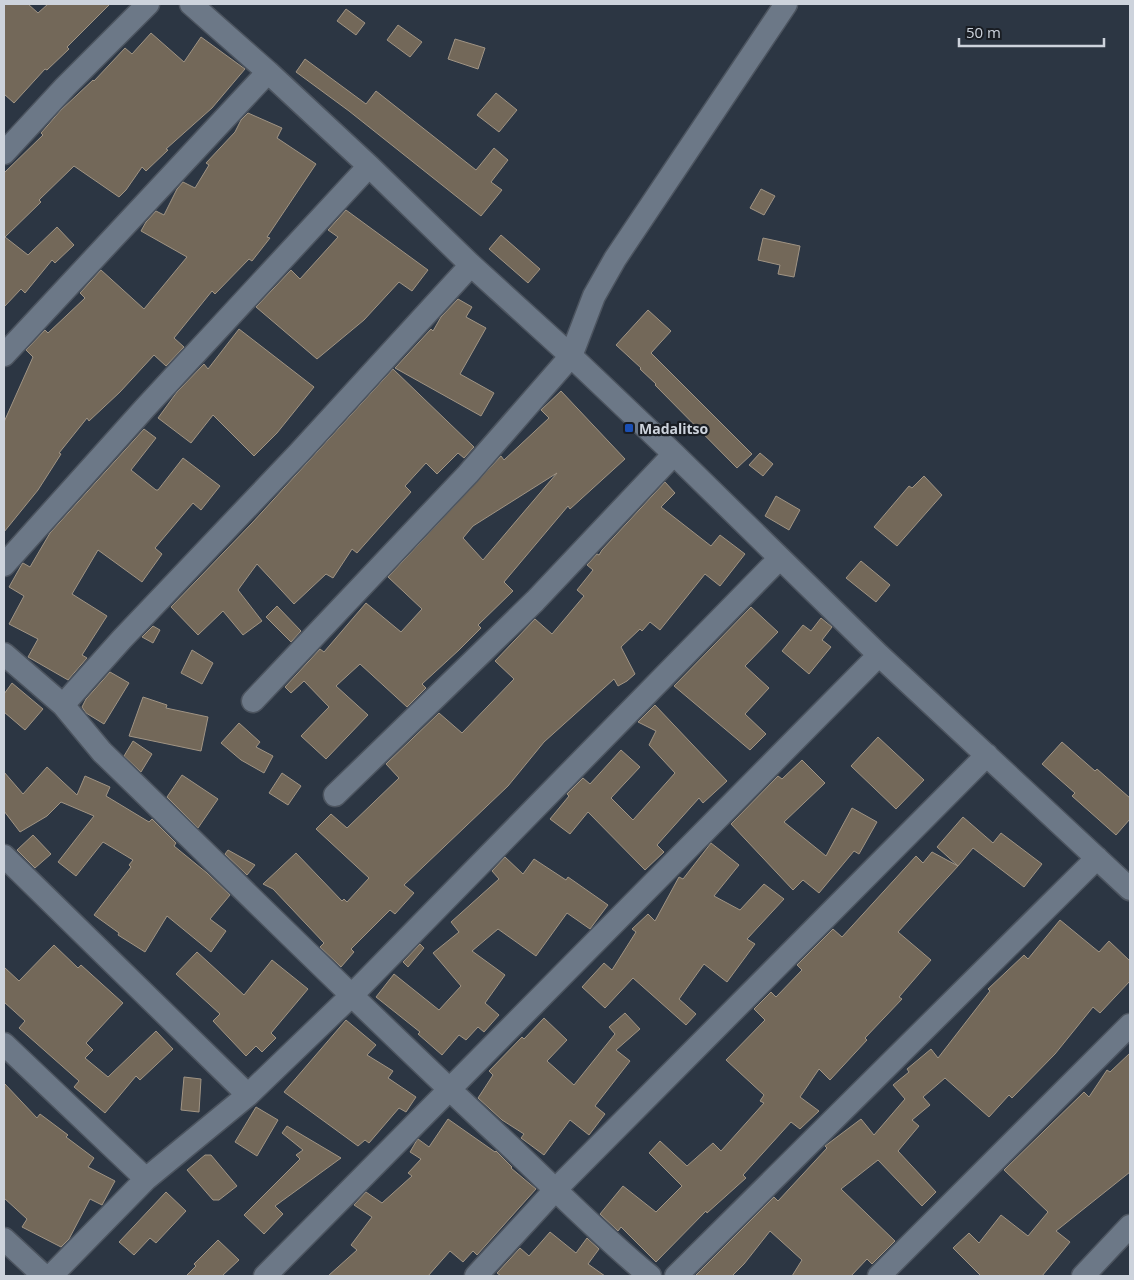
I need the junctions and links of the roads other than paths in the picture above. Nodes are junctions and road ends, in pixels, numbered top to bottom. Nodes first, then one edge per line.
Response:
1 (148, 4) edge
2 (191, 4) edge
3 (786, 4) edge
4 (268, 72) junction
5 (4, 153) edge
6 (370, 166) junction
7 (471, 265) junction
8 (4, 355) edge
9 (571, 356) junction
10 (674, 454) junction
11 (780, 558) junction
12 (4, 565) edge
13 (4, 654) edge
14 (879, 655) junction
15 (253, 701) dead end
16 (63, 705) junction
17 (987, 755) junction
18 (336, 794) dead end
19 (4, 856) edge
20 (1097, 858) junction
21 (1130, 889) edge
22 (352, 995) junction
23 (1130, 1025) edge
24 (4, 1044) edge
25 (450, 1090) junction
26 (248, 1095) junction
27 (146, 1179) junction
28 (556, 1189) junction
29 (1130, 1226) edge
30 (4, 1239) edge
31 (44, 1276) edge
32 (51, 1276) edge
33 (265, 1276) edge
34 (476, 1276) edge
35 (650, 1276) edge
36 (676, 1276) edge
37 (879, 1276) edge
38 (1083, 1276) edge

1 - 5 street
2 - 4 street
3 - 9 street
4 - 6 street
4 - 8 street
6 - 7 street
6 - 12 street
7 - 9 street
7 - 16 street
9 - 10 street
9 - 15 street
10 - 11 street
10 - 18 street
11 - 14 street
11 - 22 street
13 - 16 street
14 - 17 street
14 - 25 street
16 - 22 street
17 - 20 street
17 - 28 street
19 - 26 street
20 - 21 street
20 - 36 street
22 - 25 street
22 - 26 street
23 - 37 street
24 - 27 street
25 - 28 street
25 - 33 street
26 - 27 street
27 - 32 street
28 - 34 street
28 - 35 street
29 - 38 street
30 - 31 street

